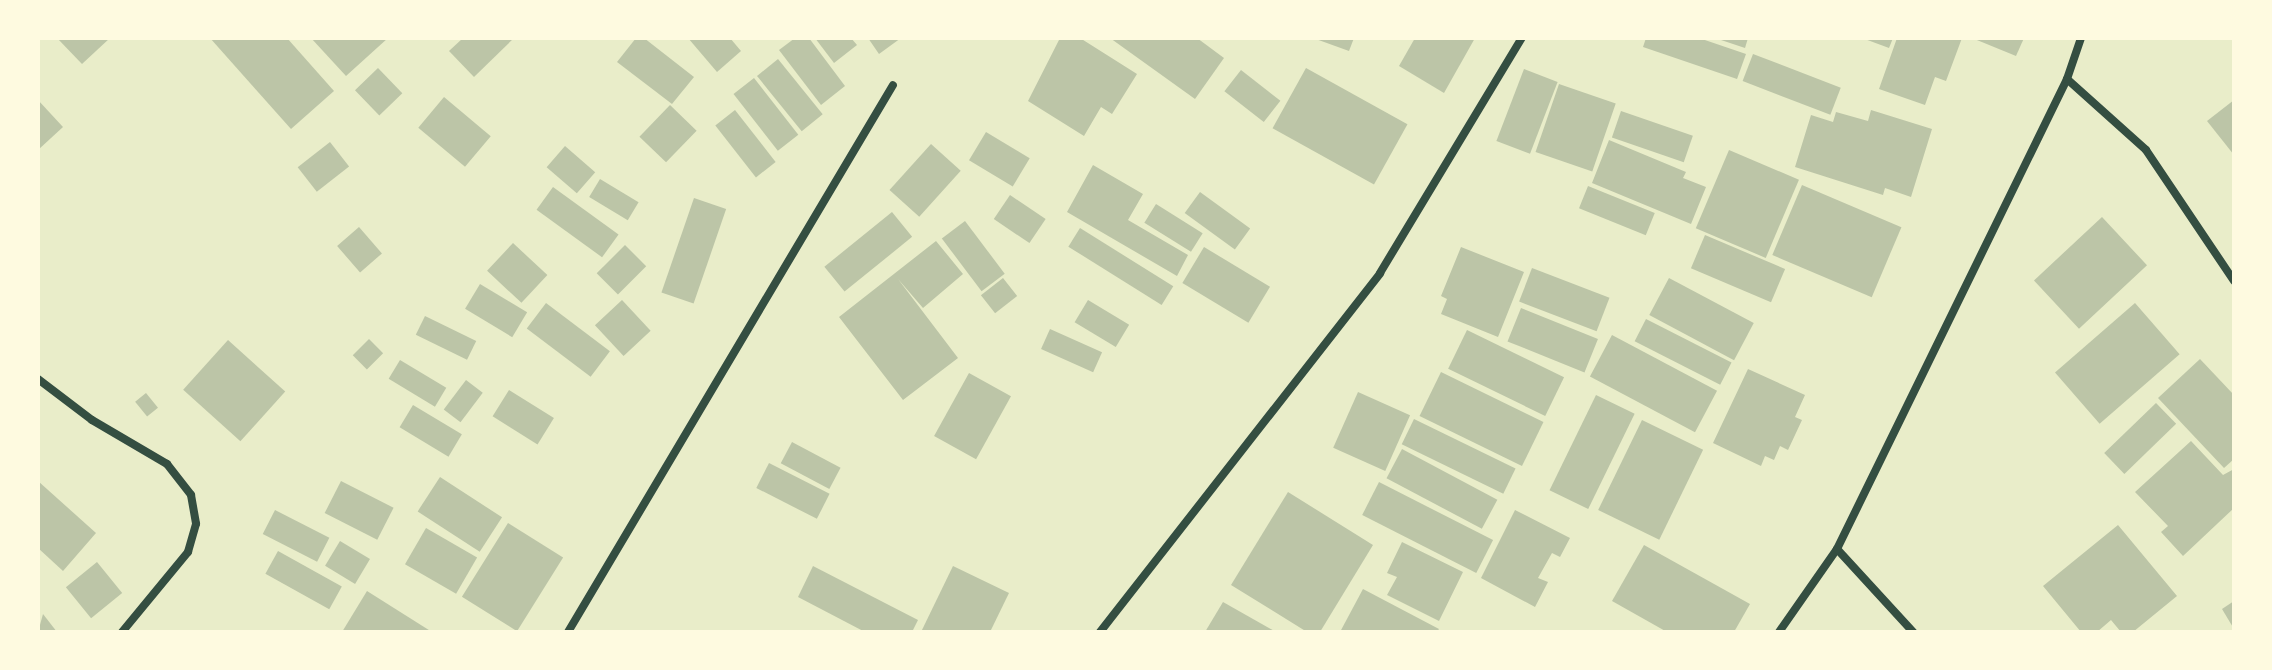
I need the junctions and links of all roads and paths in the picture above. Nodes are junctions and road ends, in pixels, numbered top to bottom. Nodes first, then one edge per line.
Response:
1 (1522, 38) edge
2 (2081, 38) edge
3 (2067, 79) junction
4 (893, 85) dead end
5 (2234, 281) edge
6 (38, 379) edge
7 (1837, 549) junction
8 (122, 632) edge
9 (568, 632) edge
10 (1100, 632) edge
11 (1779, 632) edge
12 (1913, 632) edge

1 - 10 street
2 - 3 street
3 - 5 street
3 - 7 street
4 - 9 street
6 - 8 street
7 - 11 street
7 - 12 street

